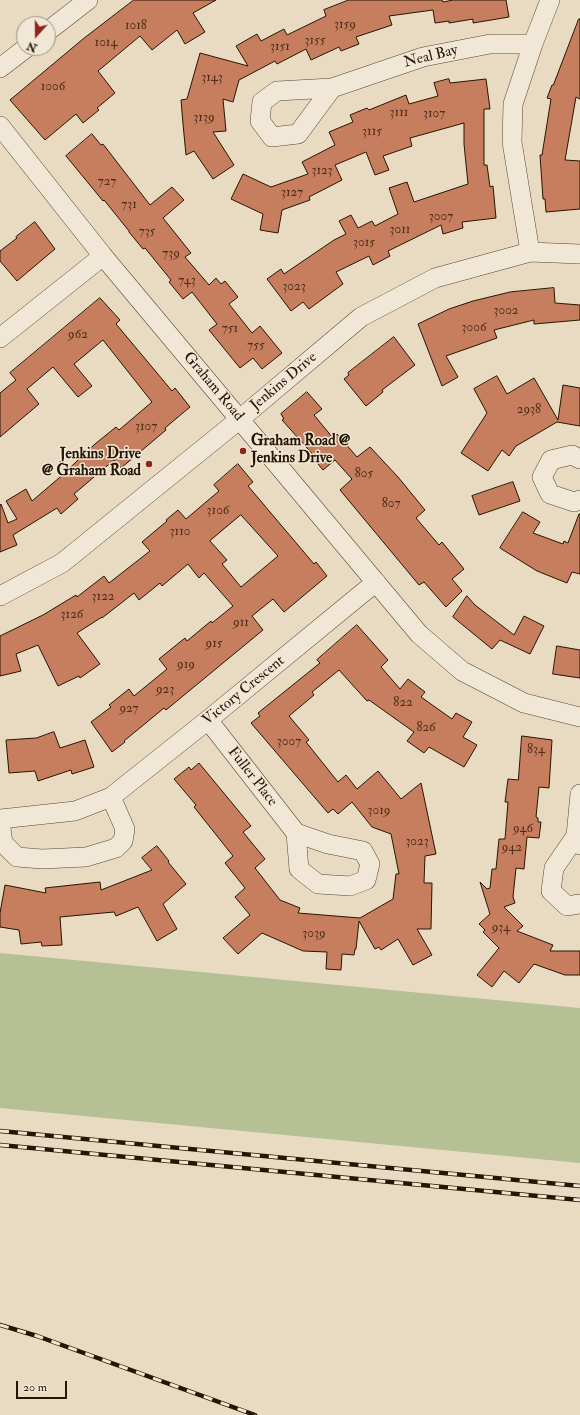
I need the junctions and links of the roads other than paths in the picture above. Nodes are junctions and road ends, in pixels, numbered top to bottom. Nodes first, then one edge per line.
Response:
1 (88, 0) edge
2 (550, 0) edge
3 (56, 25) edge
4 (533, 44) junction
5 (16, 56) edge
6 (0, 68) edge
7 (332, 88) dead end
8 (0, 126) edge
9 (530, 252) junction
10 (580, 254) edge
11 (103, 256) junction
12 (0, 338) edge
13 (240, 419) junction
14 (580, 459) edge
15 (580, 500) edge
16 (376, 582) junction
17 (0, 596) edge
18 (580, 717) edge
19 (208, 720) junction
20 (580, 794) edge
21 (111, 797) junction
22 (0, 820) edge
23 (296, 833) dead end
24 (578, 841) edge
25 (580, 904) edge

1 - 3 street
2 - 4 street
4 - 7 street, Neal Bay
4 - 9 street
5 - 6 street
8 - 11 street, Graham Road
9 - 10 street, Jenkins Drive
9 - 13 street, Jenkins Drive
11 - 12 street
11 - 13 street, Graham Road
13 - 16 street, Graham Road
13 - 17 street, Jenkins Drive
14 - 15 street
16 - 18 street, Graham Road
16 - 19 street, Victory Crescent
19 - 21 street, Victory Crescent
19 - 23 street, Fuller Place
20 - 24 street
21 - 22 street, Victory Crescent
21 - 22 street, Victory Crescent
24 - 25 street

